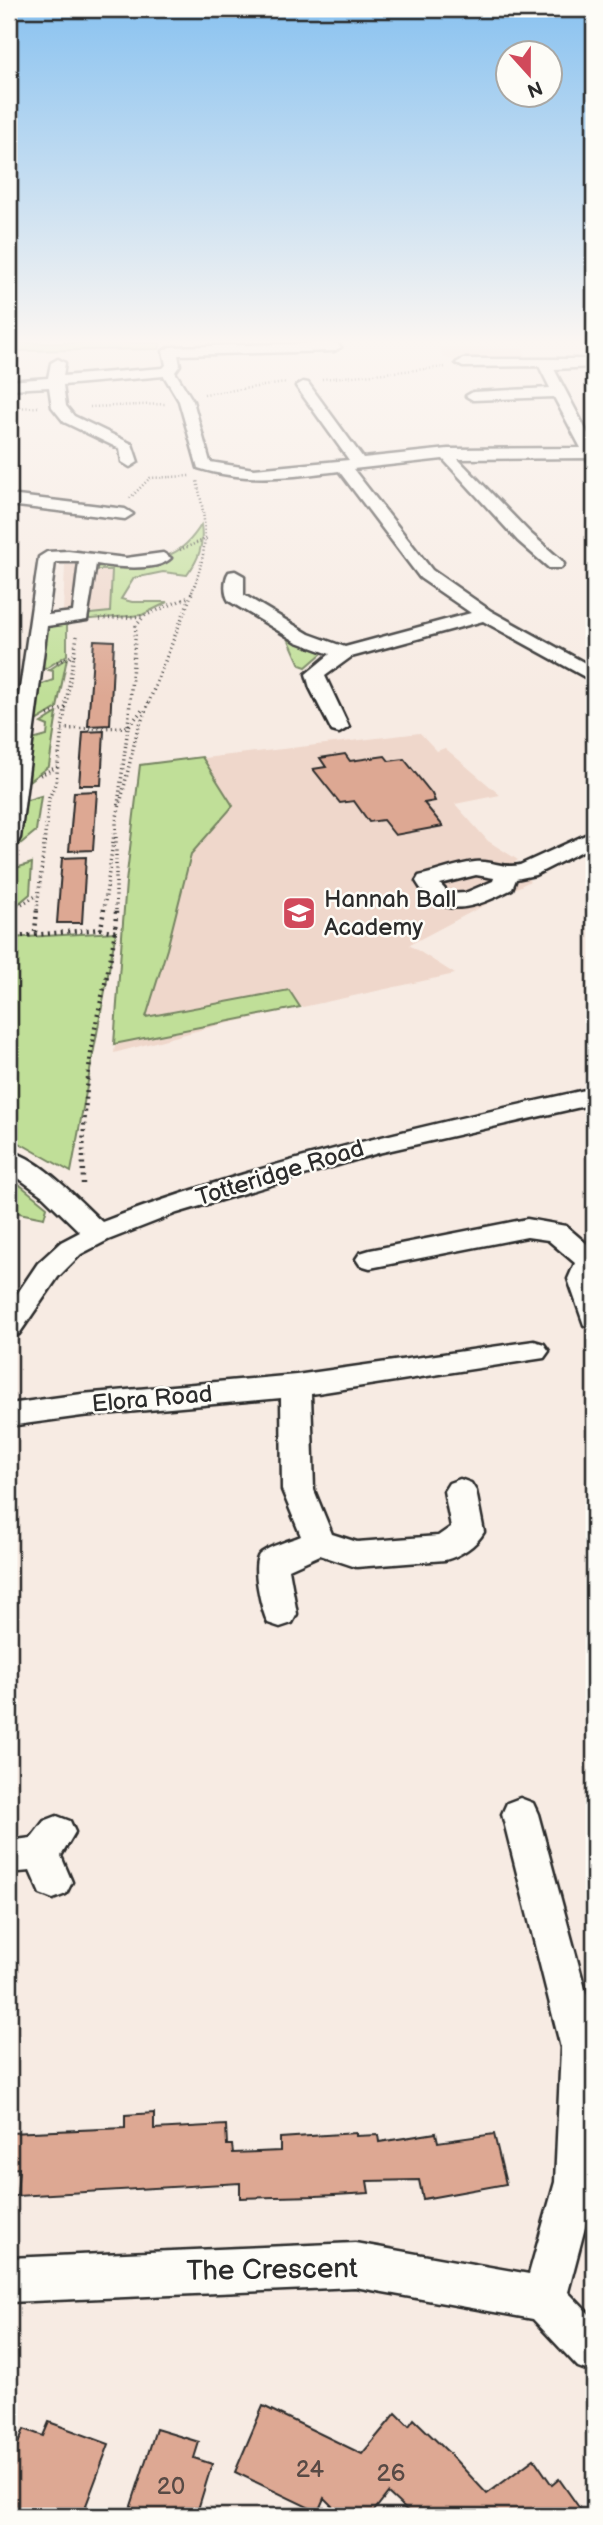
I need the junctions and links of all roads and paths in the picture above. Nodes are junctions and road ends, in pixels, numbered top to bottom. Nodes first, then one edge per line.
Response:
1 (201, 461) edge
2 (348, 461) edge
3 (381, 461) edge
4 (451, 461) edge
5 (350, 464) junction
6 (191, 466) dead end
7 (196, 478) junction
8 (9, 500) edge
9 (119, 513) joint
10 (208, 538) junction
11 (163, 558) joint
12 (88, 559) junction
13 (555, 564) dead end
14 (235, 576) dead end
15 (190, 597) junction
16 (485, 615) junction
17 (144, 616) junction
18 (91, 620) dead end
19 (38, 622) junction
20 (77, 632) dead end
21 (365, 648) junction
22 (344, 653) junction
23 (386, 663) dead end
24 (594, 676) edge
25 (147, 705) junction
26 (128, 727) junction
27 (339, 727) dead end
28 (62, 729) junction
29 (594, 837) edge
30 (9, 838) edge
31 (516, 872) dead end
32 (39, 894) junction
33 (9, 911) edge
34 (101, 929) junction
35 (35, 932) junction
36 (116, 932) junction
37 (9, 937) edge
38 (594, 1096) edge
39 (9, 1159) edge
40 (91, 1229) junction
41 (370, 1259) dead end
42 (592, 1261) edge
43 (594, 1318) edge
44 (9, 1327) edge
45 (534, 1352) dead end
46 (296, 1385) junction
47 (9, 1415) edge
48 (460, 1491) dead end
49 (319, 1542) junction
50 (280, 1614) dead end
51 (520, 1814) dead end
52 (9, 2280) edge
53 (544, 2299) junction
54 (594, 2351) edge

1 - 5 street
2 - 5 street
3 - 5 street
4 - 13 street
5 - 16 street
6 - 7 path
7 - 9 path
7 - 10 path
8 - 9 street
10 - 11 path
10 - 15 path
11 - 12 street
12 - 19 street
12 - 19 street
14 - 22 street
15 - 17 path
15 - 25 path
16 - 21 street
16 - 24 street
17 - 18 path
17 - 26 path
19 - 30 street
20 - 28 path
21 - 22 street
21 - 23 street
22 - 27 street
25 - 26 path
25 - 36 path
26 - 28 path
26 - 34 path
28 - 32 path
29 - 31 street
32 - 33 path
32 - 35 path
34 - 35 path
34 - 36 path
35 - 37 path
36 - 40 path
38 - 40 street, Totteridge Road
39 - 40 street
40 - 44 street, Totteridge Road
41 - 42 street
42 - 43 street
45 - 46 street, Elora Road
46 - 47 street, Elora Road
46 - 49 street
48 - 49 street
49 - 50 street
51 - 53 street
52 - 53 street, The Crescent
53 - 54 street

